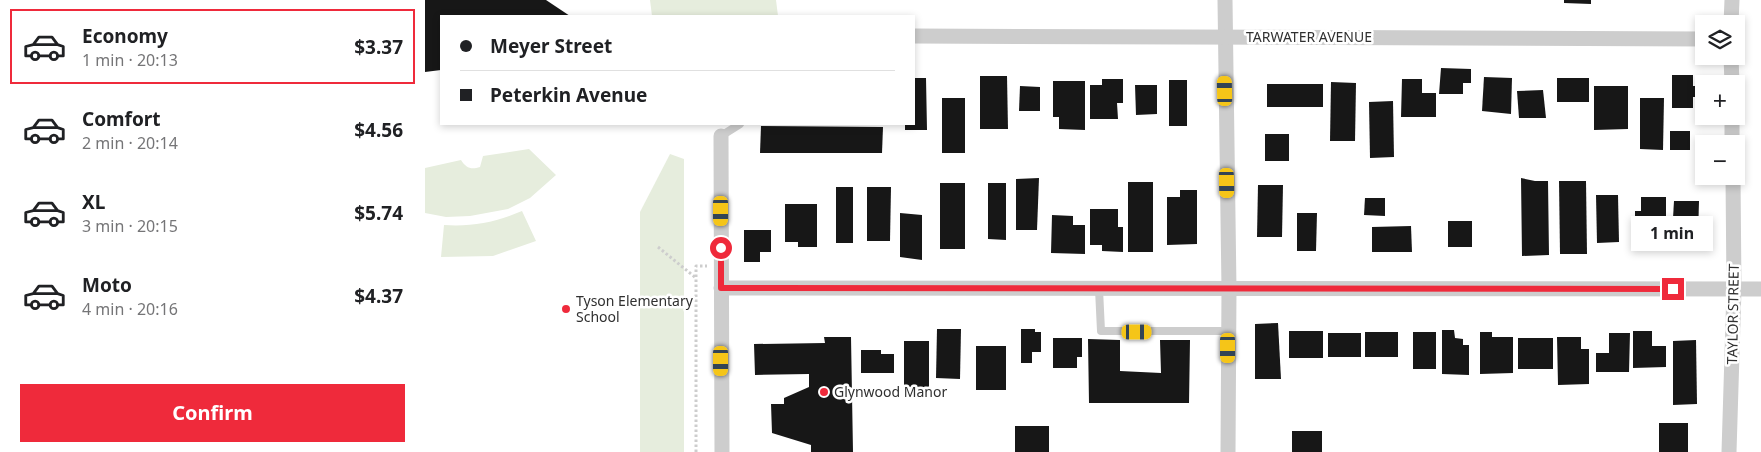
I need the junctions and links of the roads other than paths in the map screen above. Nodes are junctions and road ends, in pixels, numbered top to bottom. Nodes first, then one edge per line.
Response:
1 (1225, 0) edge
2 (1732, 0) edge
3 (1731, 15) edge
4 (915, 36) edge
5 (1224, 36) junction
6 (1695, 39) edge
7 (738, 125) edge
8 (721, 136) joint
9 (1733, 185) edge
10 (721, 288) junction
11 (1099, 289) junction
12 (1229, 289) junction
13 (1734, 289) junction
14 (1761, 289) edge
15 (1229, 331) junction
16 (722, 452) edge
17 (1228, 452) edge
18 (1729, 452) edge

1 - 5 street
2 - 3 street
4 - 5 street, TARWATER AVENUE
5 - 6 street, TARWATER AVENUE
5 - 12 street
7 - 8 lane
8 - 10 street
9 - 13 street, TAYLOR STREET
10 - 11 street
10 - 16 street
11 - 12 street
11 - 15 lane
12 - 13 street
12 - 15 street
13 - 14 street
13 - 18 street, TAYLOR STREET
15 - 17 street

